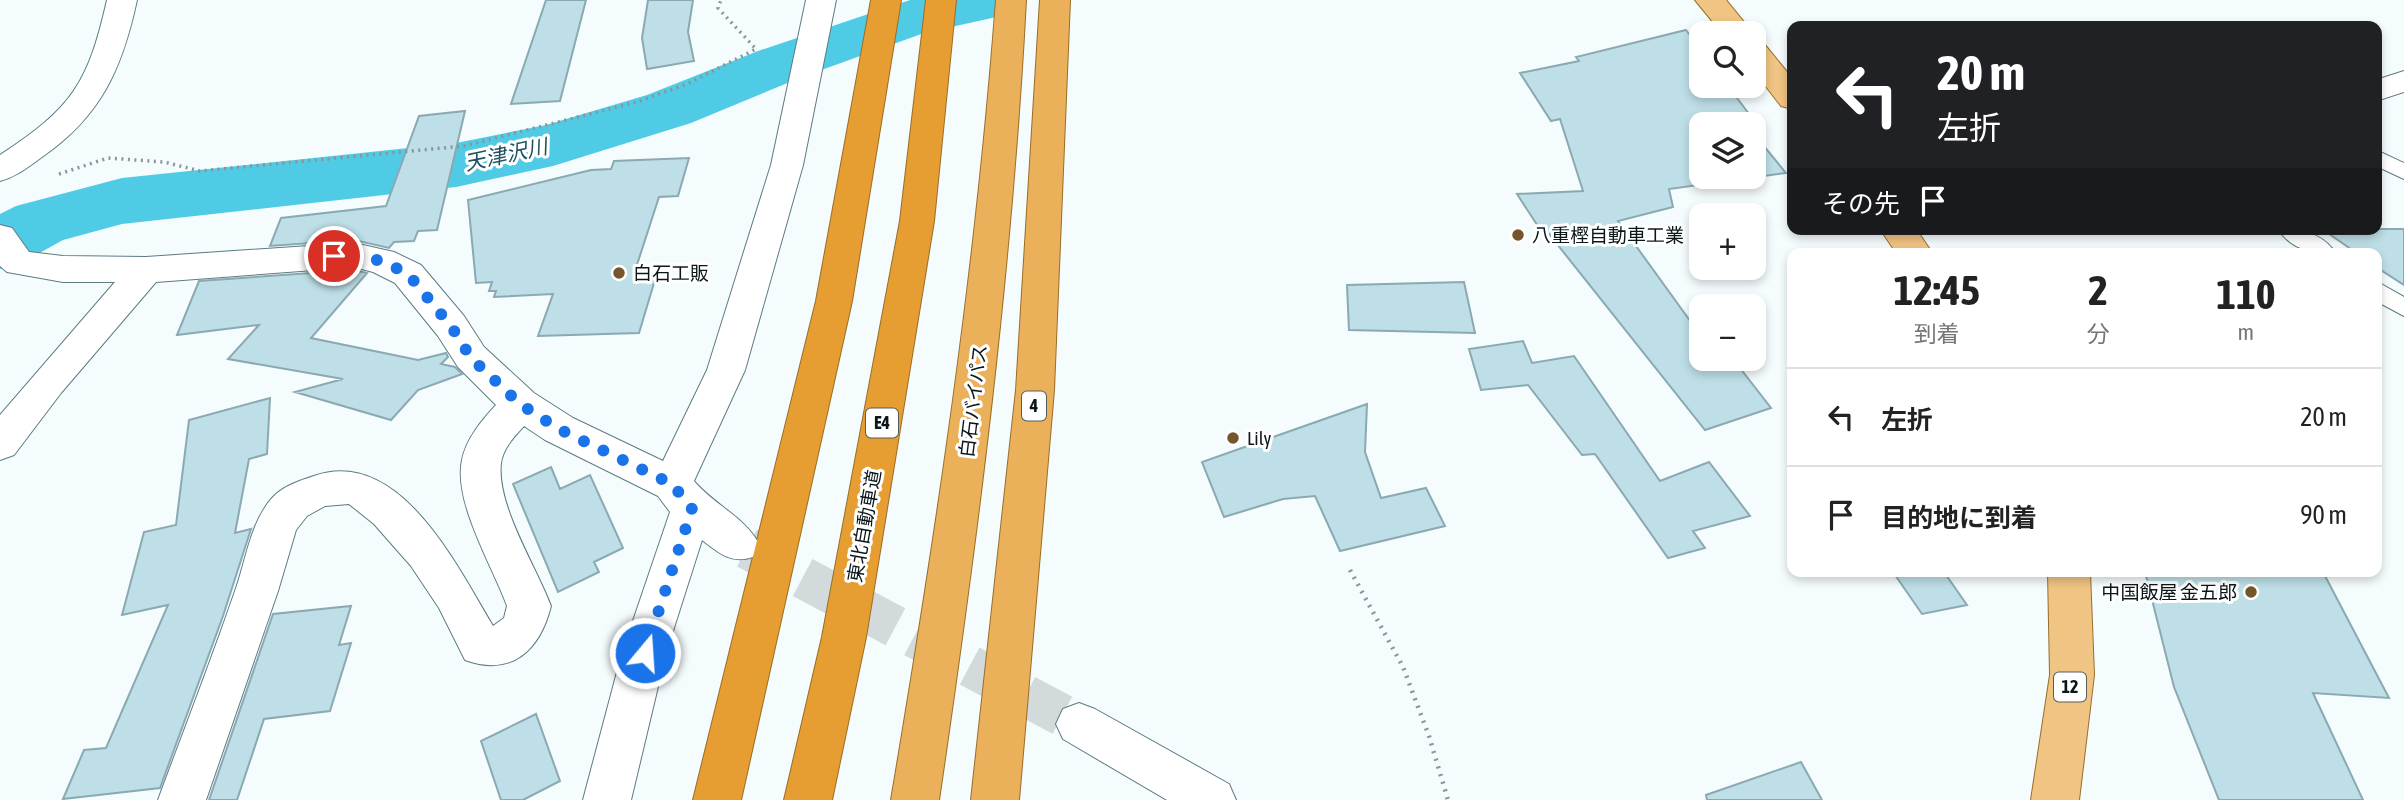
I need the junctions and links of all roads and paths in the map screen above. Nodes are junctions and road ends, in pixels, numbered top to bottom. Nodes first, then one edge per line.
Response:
1 (122, 0) edge
2 (721, 0) edge
3 (886, 0) edge
4 (940, 0) edge
5 (1710, 0) edge
6 (1055, 5) edge
7 (820, 6) edge
8 (1011, 11) edge
9 (1728, 21) edge
10 (1766, 67) edge
11 (2404, 81) edge
12 (2382, 89) edge
13 (1787, 93) edge
14 (2382, 160) edge
15 (0, 170) edge
16 (2404, 172) edge
17 (48, 178) dead end
18 (2298, 235) edge
19 (5, 246) edge
20 (2316, 248) edge
21 (146, 270) junction
22 (2382, 293) edge
23 (2404, 308) edge
24 (520, 404) junction
25 (0, 444) edge
26 (682, 497) junction
27 (738, 544) tunnel mouth
28 (1350, 570) dead end
29 (2069, 577) edge
30 (1079, 724) tunnel mouth
31 (182, 800) edge
32 (607, 800) edge
33 (717, 800) edge
34 (808, 800) edge
35 (915, 800) edge
36 (995, 800) edge
37 (1212, 800) edge
38 (1448, 800) edge
39 (2055, 800) edge

1 - 15 street
2 - 17 path
3 - 33 highway
4 - 34 highway, 東北自動車道 / E4
5 - 9 main road
6 - 36 highway, 4
7 - 26 street
8 - 35 highway, 白石バイパス
10 - 13 main road
11 - 12 street
14 - 16 lane
18 - 20 lane
19 - 21 street
21 - 24 street
21 - 25 street
22 - 23 lane
24 - 26 street
24 - 31 street
26 - 27 street
26 - 32 street
28 - 38 path
29 - 39 main road, 12
30 - 37 street

